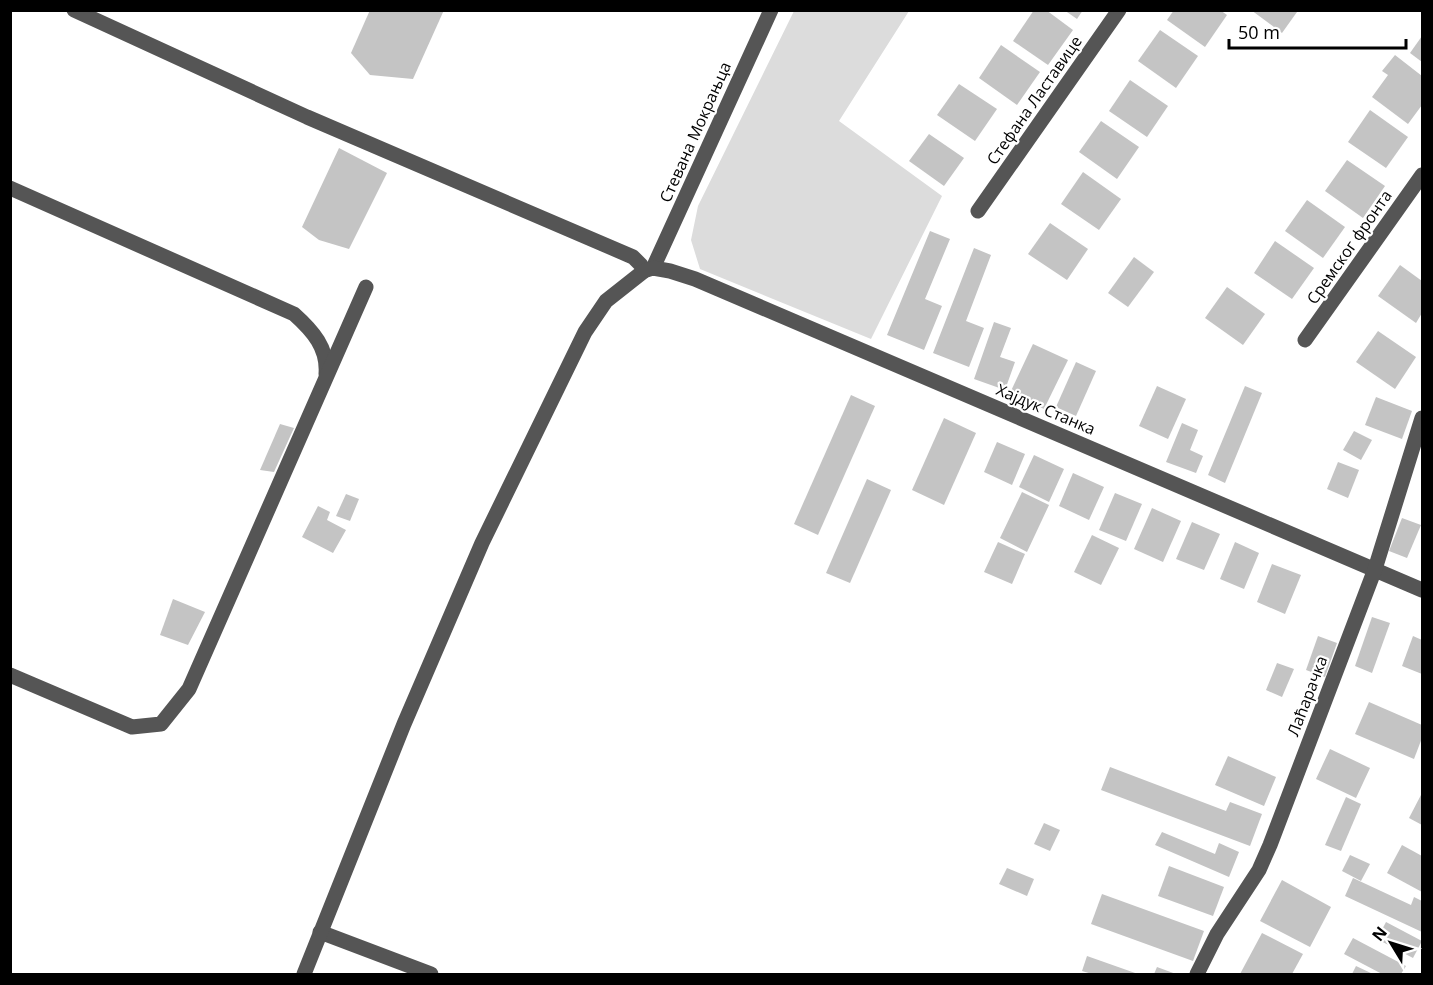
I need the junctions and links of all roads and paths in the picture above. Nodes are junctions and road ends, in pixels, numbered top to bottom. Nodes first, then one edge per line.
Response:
1 (74, 10) edge
2 (771, 10) edge
3 (1119, 10) edge
4 (1422, 175) edge
5 (10, 188) edge
6 (978, 211) dead end
7 (649, 270) junction
8 (366, 287) dead end
9 (1305, 340) dead end
10 (326, 377) junction
11 (1422, 418) edge
12 (1376, 569) junction
13 (1422, 590) edge
14 (10, 675) edge
15 (320, 932) junction
16 (304, 975) edge
17 (431, 975) edge
18 (1197, 975) edge

1 - 7 street
2 - 7 street, Стевана Мокрањца
3 - 6 street, Стефана Ластавице
4 - 9 street, Сремског фронта
5 - 10 street
7 - 12 street, Хајдук Станка
7 - 15 street
8 - 10 street
10 - 14 street
11 - 12 street, Лаћарачка
12 - 13 street, Хајдук Станка
12 - 18 street, Лаћарачка
15 - 16 street
15 - 17 street

